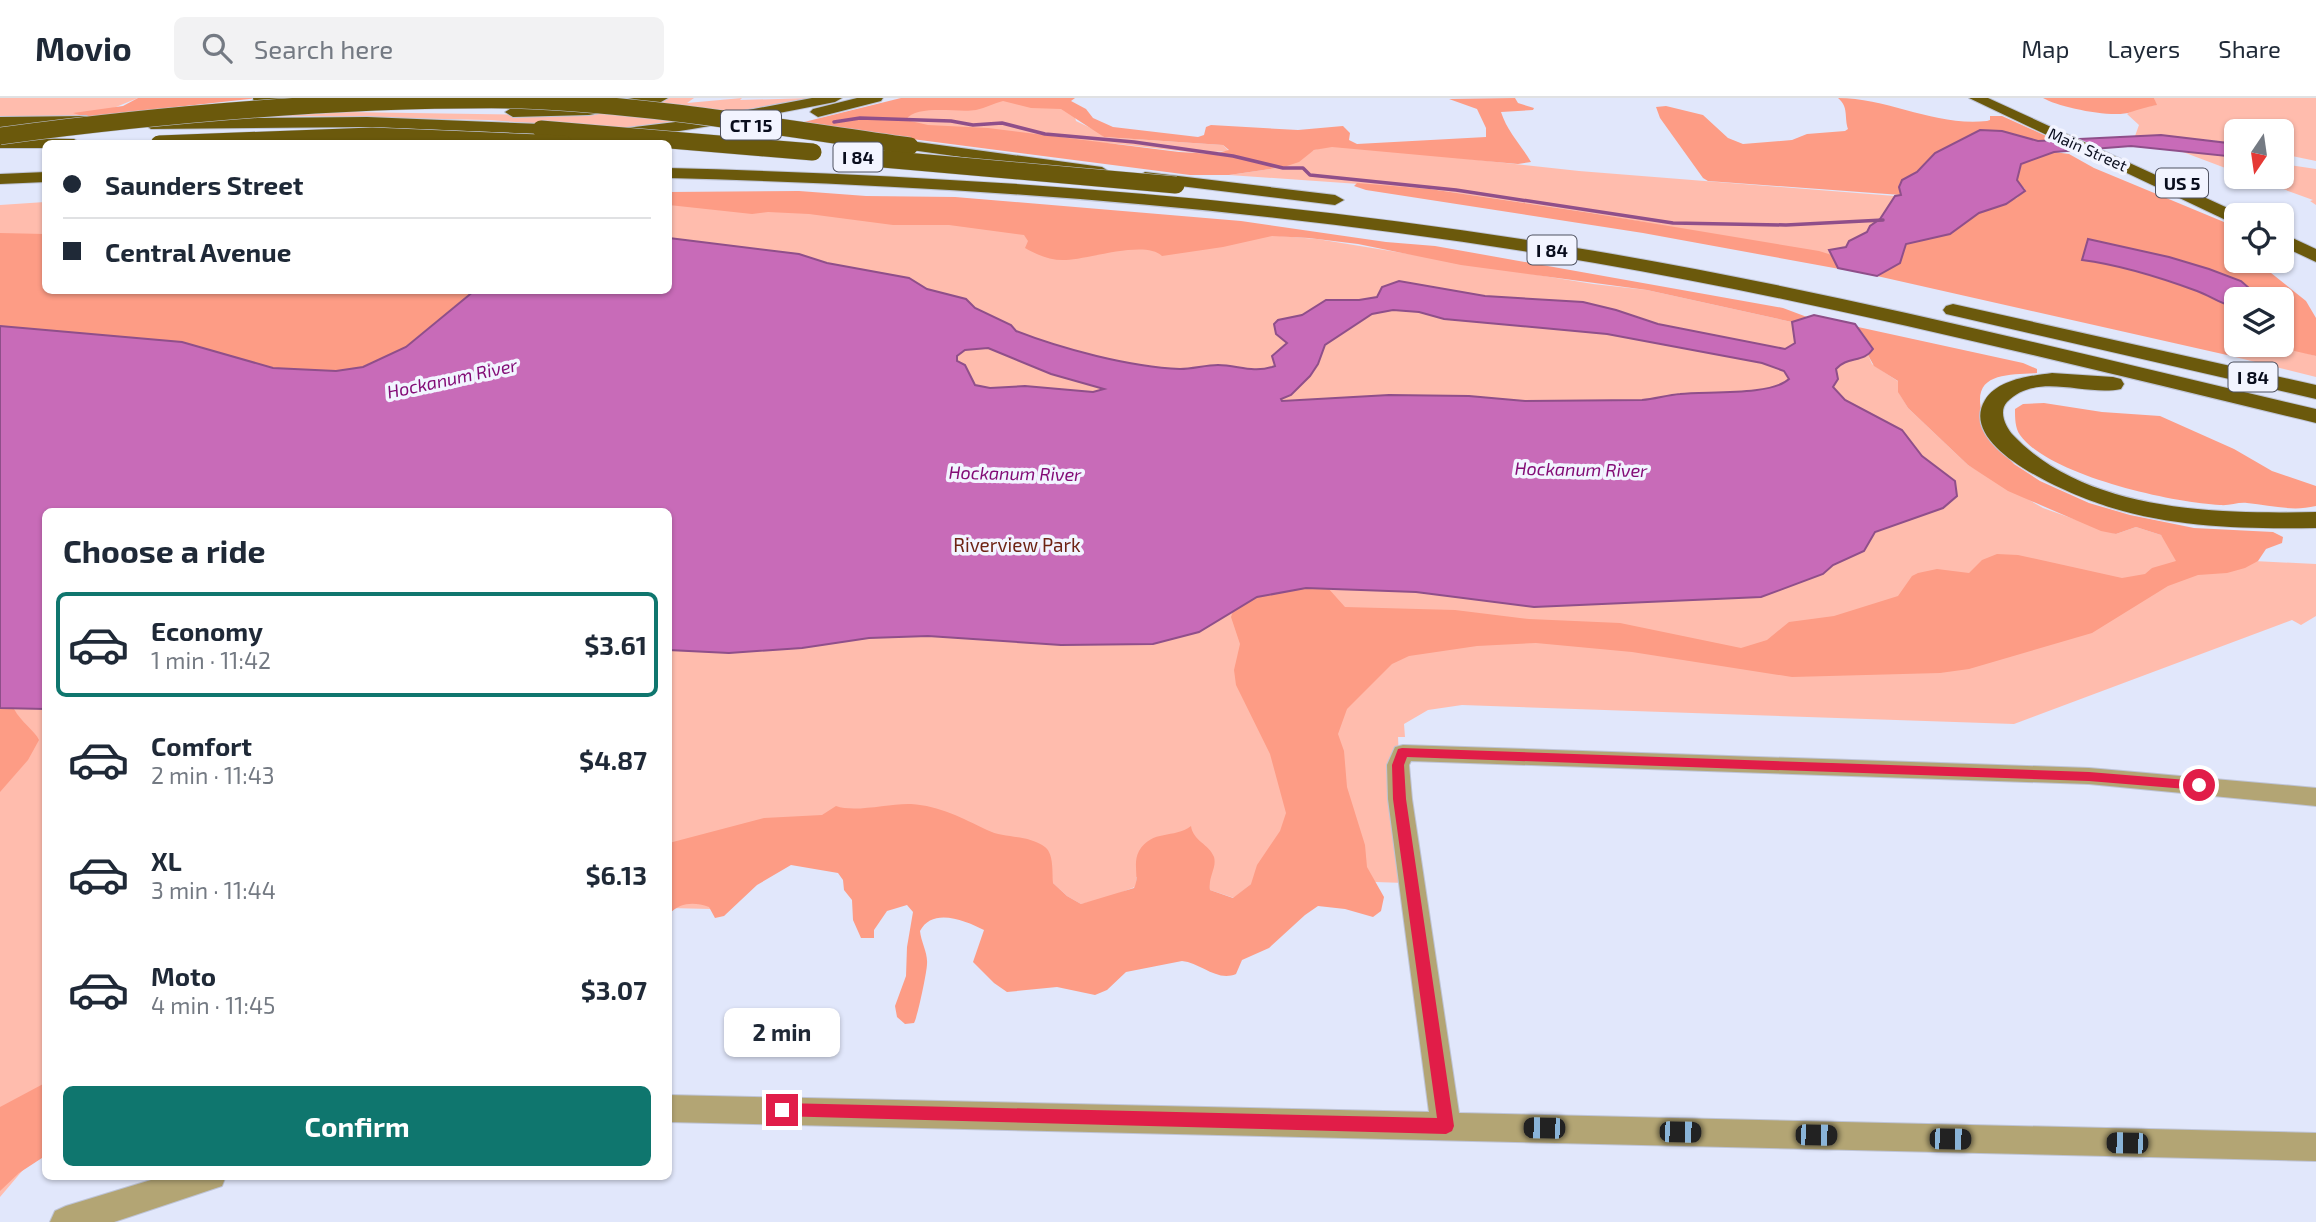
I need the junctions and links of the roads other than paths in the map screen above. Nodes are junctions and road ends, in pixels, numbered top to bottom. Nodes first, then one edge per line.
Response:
1 (280, 98) edge
2 (661, 98) edge
3 (835, 98) edge
4 (876, 98) edge
5 (1976, 98) edge
6 (1996, 98) edge
7 (255, 106) junction
8 (0, 122) edge
9 (195, 123) junction
10 (75, 125) junction
11 (538, 136) edge
12 (0, 137) edge
13 (2074, 138) junction
14 (258, 140) edge
15 (505, 140) edge
16 (604, 140) edge
17 (650, 140) edge
18 (42, 141) edge
19 (672, 144) edge
20 (42, 152) edge
21 (672, 152) edge
22 (2104, 152) junction
23 (834, 154) dead end
24 (0, 155) edge
25 (857, 162) junction
26 (672, 173) edge
27 (42, 179) edge
28 (672, 179) edge
29 (0, 181) edge
30 (910, 181) junction
31 (1177, 183) junction
32 (42, 190) edge
33 (0, 192) edge
34 (2224, 203) edge
35 (2224, 212) edge
36 (1282, 213) junction
37 (2294, 235) edge
38 (2294, 245) edge
39 (2316, 246) edge
40 (2316, 256) edge
41 (2316, 392) edge
42 (2316, 417) edge
43 (2316, 520) edge
44 (2316, 797) edge
45 (672, 1108) edge
46 (1446, 1126) junction
47 (2316, 1147) edge
48 (198, 1180) edge
49 (66, 1222) edge

1 - 7 highway
2 - 7 highway
3 - 11 highway, CT 15
4 - 17 highway, CT 15
5 - 13 highway, Main Street / US 5
6 - 13 highway, Main Street / US 5
7 - 10 highway, bridge
7 - 12 highway, bridge
8 - 9 highway
9 - 11 highway, I 84
9 - 12 highway, I 84
10 - 12 highway, bridge
10 - 31 highway, bridge
11 - 16 highway, I 84, bridge
12 - 18 highway
13 - 22 highway, Main Street / US 5
14 - 15 highway, bridge
19 - 23 highway, I 84, bridge
20 - 24 highway
21 - 25 highway
22 - 34 highway, Main Street / US 5
22 - 35 highway, Main Street / US 5
25 - 31 highway, I 84, bridge
25 - 36 highway
26 - 30 highway, I 84
27 - 29 highway
28 - 30 highway
30 - 36 highway, I 84
31 - 41 highway, I 84
32 - 33 highway
36 - 42 highway, I 84
37 - 39 highway
38 - 40 highway
42 - 43 highway
44 - 46 street
45 - 46 street
46 - 47 street
48 - 49 street

